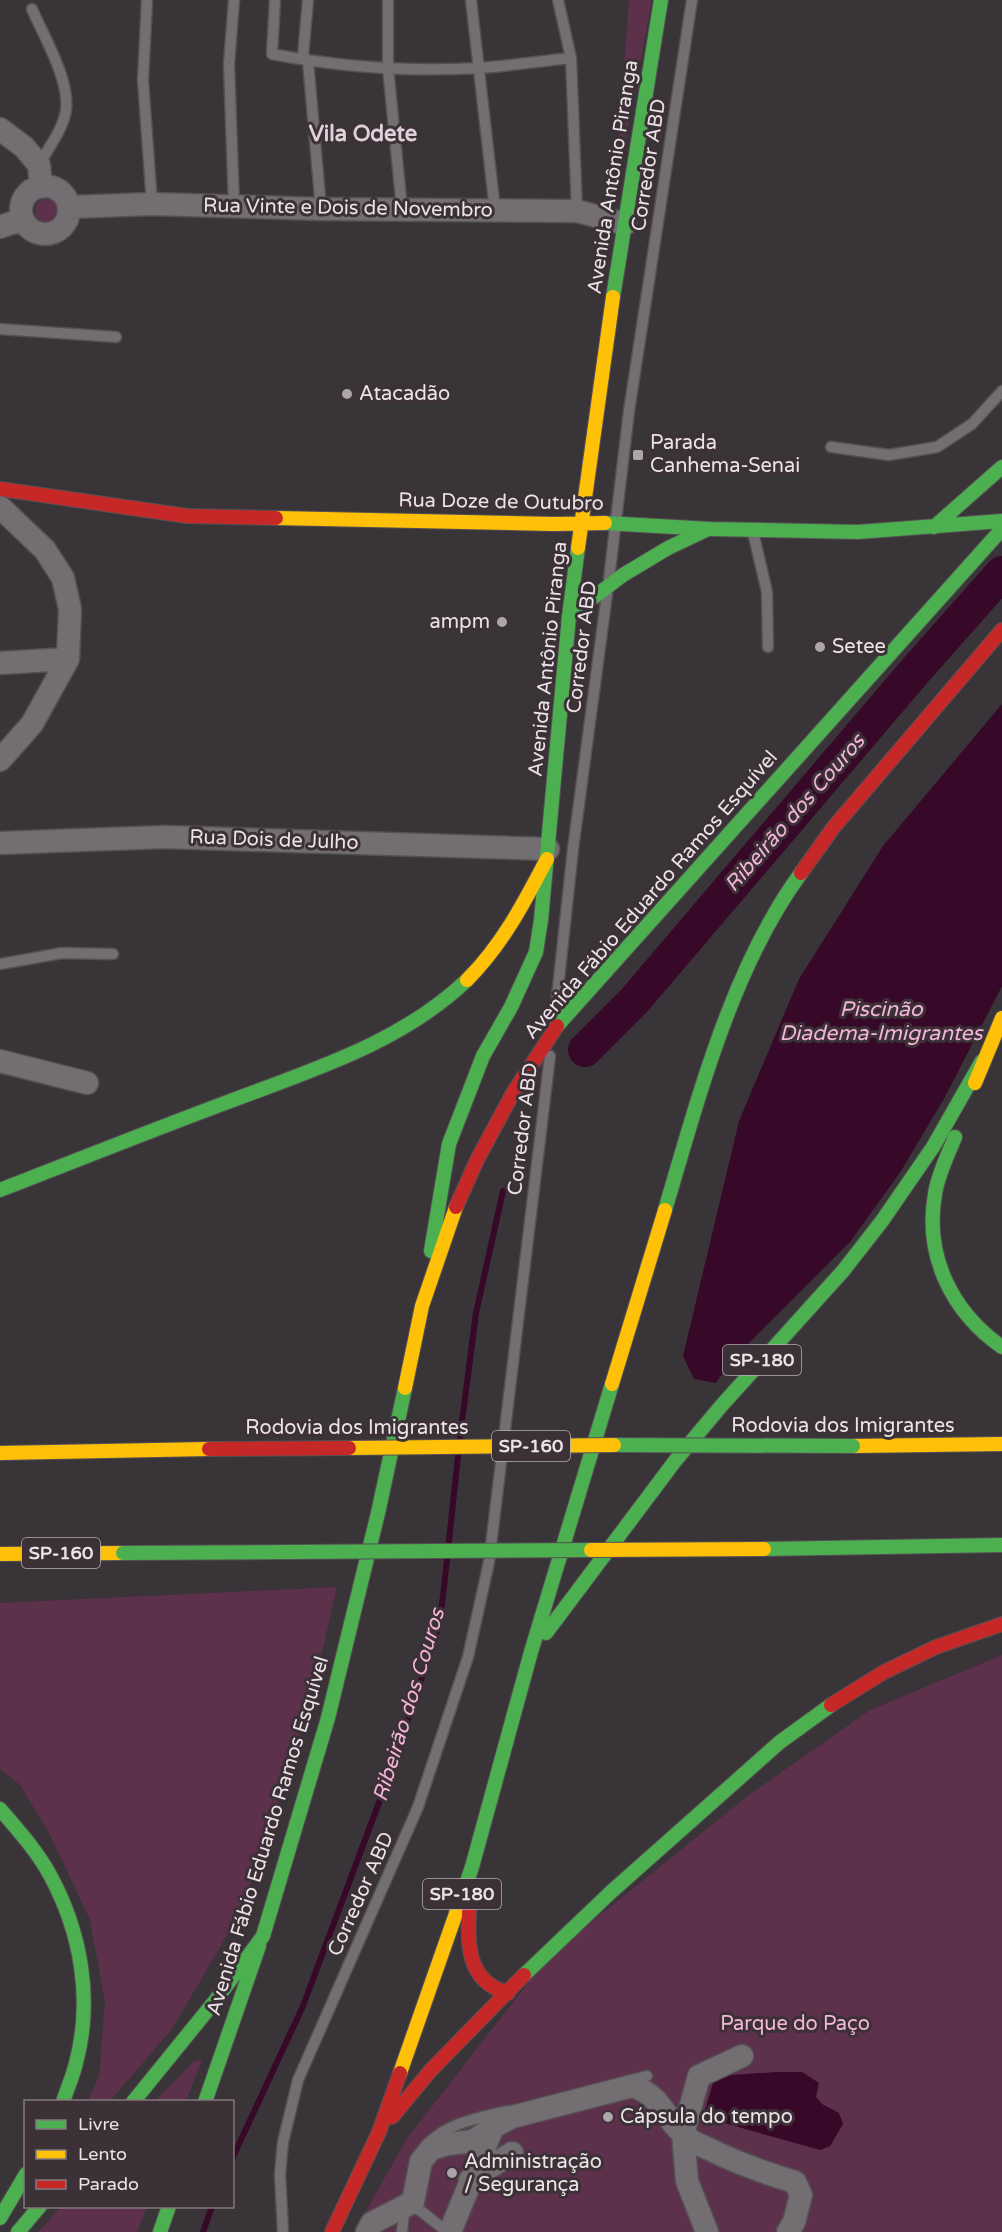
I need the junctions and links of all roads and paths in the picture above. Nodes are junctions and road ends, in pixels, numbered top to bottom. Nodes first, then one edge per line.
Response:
1 (147, 0) edge
2 (234, 0) edge
3 (274, 0) edge
4 (308, 0) edge
5 (388, 0) edge
6 (471, 0) edge
7 (558, 0) edge
8 (661, 0) edge
9 (692, 0) edge
10 (32, 9) dead end
11 (571, 58) junction
12 (308, 61) junction
13 (388, 68) junction
14 (479, 68) junction
15 (0, 129) edge
16 (40, 176) junction
17 (152, 204) junction
18 (234, 206) junction
19 (69, 207) junction
20 (321, 209) junction
21 (402, 209) junction
22 (495, 210) junction
23 (577, 211) junction
24 (23, 219) junction
25 (625, 224) junction
26 (0, 227) edge
27 (0, 329) edge
28 (116, 337) dead end
29 (1002, 390) edge
30 (831, 447) dead end
31 (1002, 467) edge
32 (0, 489) edge
33 (0, 507) edge
34 (1002, 521) edge
35 (615, 523) junction
36 (582, 525) junction
37 (934, 527) junction
38 (710, 529) junction
39 (1002, 529) edge
40 (752, 530) junction
41 (608, 587) junction
42 (569, 616) junction
43 (1002, 630) edge
44 (768, 647) dead end
45 (68, 659) junction
46 (0, 663) edge
47 (0, 760) edge
48 (0, 843) edge
49 (548, 854) junction
50 (112, 954) dead end
51 (0, 964) edge
52 (1002, 1018) edge
53 (553, 1032) junction
54 (0, 1061) edge
55 (982, 1061) junction
56 (87, 1083) dead end
57 (0, 1190) edge
58 (422, 1306) junction
59 (1002, 1347) edge
60 (1002, 1444) edge
61 (0, 1454) edge
62 (1002, 1545) edge
63 (0, 1554) edge
64 (1002, 1624) edge
65 (531, 1652) junction
66 (0, 1809) edge
67 (472, 1867) junction
68 (263, 1936) junction
69 (508, 1993) junction
70 (742, 2056) dead end
71 (647, 2076) dead end
72 (64, 2100) edge
73 (135, 2100) edge
74 (206, 2100) edge
75 (493, 2127) junction
76 (379, 2132) junction
77 (683, 2133) junction
78 (512, 2153) dead end
79 (24, 2177) edge
80 (470, 2180) junction
81 (405, 2205) junction
82 (38, 2208) edge
83 (167, 2208) edge
84 (0, 2218) edge
85 (453, 2231) edge
86 (18, 2232) edge
87 (160, 2232) edge
88 (283, 2232) edge
89 (332, 2232) edge
90 (367, 2232) edge
91 (402, 2232) edge
92 (707, 2232) edge
93 (788, 2232) edge

1 - 17 lane
2 - 18 lane
3 - 12 lane
4 - 12 lane
5 - 13 lane
6 - 14 lane
7 - 11 lane
8 - 25 main road, Avenida Antônio Piranga
9 - 35 lane, Corredor ABD
10 - 16 lane
11 - 14 lane
11 - 23 lane
12 - 13 lane
12 - 20 lane
13 - 14 lane
13 - 21 lane
14 - 22 lane
15 - 16 street
16 - 19 street
16 - 24 street
17 - 18 street, Rua Vinte e Dois de Novembro
17 - 19 street, Rua Vinte e Dois de Novembro
18 - 20 street, Rua Vinte e Dois de Novembro
19 - 24 street
20 - 21 street, Rua Vinte e Dois de Novembro
21 - 22 street, Rua Vinte e Dois de Novembro
22 - 23 street, Rua Vinte e Dois de Novembro
23 - 25 street, Rua Vinte e Dois de Novembro
24 - 26 street
25 - 36 main road, Avenida Antônio Piranga
27 - 28 lane
29 - 30 lane
31 - 37 main road
32 - 36 main road, Rua Doze de Outubro
33 - 45 street
34 - 37 main road, Rua Doze de Outubro
35 - 36 main road, Rua Doze de Outubro
35 - 38 main road, Rua Doze de Outubro
35 - 41 lane, Corredor ABD
36 - 42 main road, Avenida Antônio Piranga
37 - 40 main road, Rua Doze de Outubro
38 - 40 main road, Rua Doze de Outubro
38 - 41 main road
39 - 53 main road, Avenida Fábio Eduardo Ramos Esquível
40 - 44 lane
41 - 42 main road
41 - 53 lane, Corredor ABD
42 - 49 main road, Avenida Antônio Piranga
43 - 65 main road
45 - 46 street
45 - 47 street
48 - 49 street, Rua Dois de Julho
49 - 57 main road
49 - 58 main road, Avenida Antônio Piranga
50 - 51 lane
52 - 55 main road, SP-180
53 - 58 main road, Avenida Fábio Eduardo Ramos Esquível
53 - 88 lane, Corredor ABD
54 - 56 street
55 - 59 main road
55 - 65 main road, SP-180
58 - 68 main road, Avenida Fábio Eduardo Ramos Esquível
60 - 61 main road, Rodovia dos Imigrantes / SP-160, bridge
62 - 63 main road, SP-160, bridge
64 - 69 main road
65 - 67 main road, SP-180
66 - 72 main road
67 - 69 main road
67 - 76 main road, SP-180
68 - 73 main road
68 - 74 main road, Avenida Fábio Eduardo Ramos Esquível
69 - 76 main road
70 - 77 street
71 - 81 lane
75 - 77 street
75 - 80 street
75 - 81 street
76 - 89 main road, SP-180
77 - 92 street
77 - 93 street
78 - 80 street
79 - 84 main road
80 - 85 street
81 - 85 lane
81 - 90 street
81 - 91 lane
82 - 86 main road
83 - 87 main road

